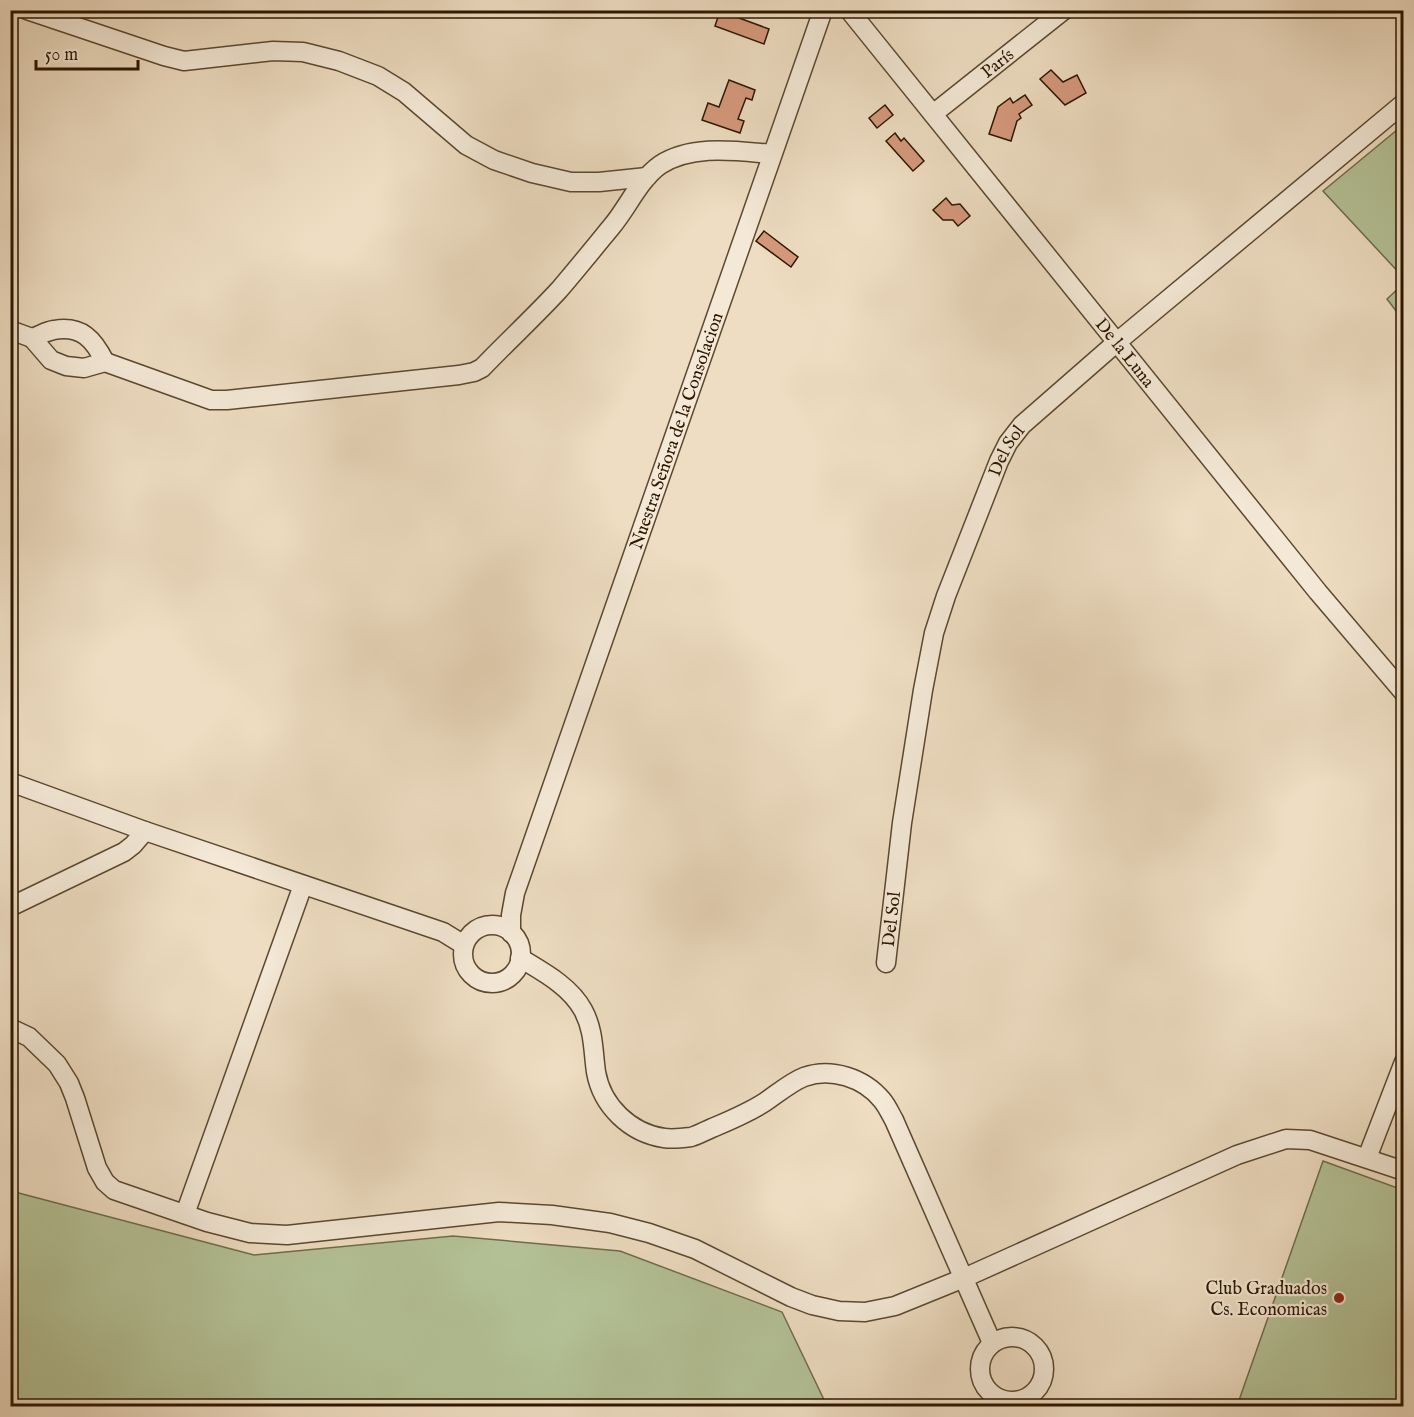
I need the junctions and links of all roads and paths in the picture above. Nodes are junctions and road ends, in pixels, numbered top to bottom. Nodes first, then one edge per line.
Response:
1 (27, 10) edge
2 (823, 10) edge
3 (849, 10) edge
4 (1064, 10) edge
5 (1404, 103) edge
6 (933, 114) junction
7 (772, 154) junction
8 (647, 177) junction
9 (10, 330) edge
10 (32, 338) junction
11 (1117, 342) junction
12 (105, 363) junction
13 (1404, 693) edge
14 (10, 782) edge
15 (145, 831) junction
16 (303, 885) junction
17 (515, 893) junction
18 (10, 907) edge
19 (493, 926) junction
20 (511, 933) junction
21 (464, 945) junction
22 (520, 958) junction
23 (886, 963) dead end
24 (10, 1028) edge
25 (1404, 1062) edge
26 (1367, 1158) junction
27 (1404, 1171) edge
28 (184, 1214) junction
29 (964, 1278) junction
30 (992, 1343) dead end

1 - 8 street
2 - 7 street, Nuestra Señora de la Consolacion
3 - 6 street, De la Luna
4 - 6 street, París
5 - 11 street, Del Sol
6 - 11 street, De la Luna
7 - 8 street
7 - 17 street, Nuestra Señora de la Consolacion
8 - 12 street
9 - 10 street
10 - 12 street
10 - 12 street
11 - 13 street, De la Luna
11 - 23 street, Del Sol
14 - 15 street
15 - 16 street
15 - 18 street
16 - 21 street
16 - 28 street
17 - 19 street
17 - 20 street
19 - 20 street
19 - 21 street
20 - 22 street
21 - 22 street
22 - 29 street
24 - 28 street
25 - 26 street
26 - 27 street
26 - 29 street
28 - 29 street
29 - 30 street

